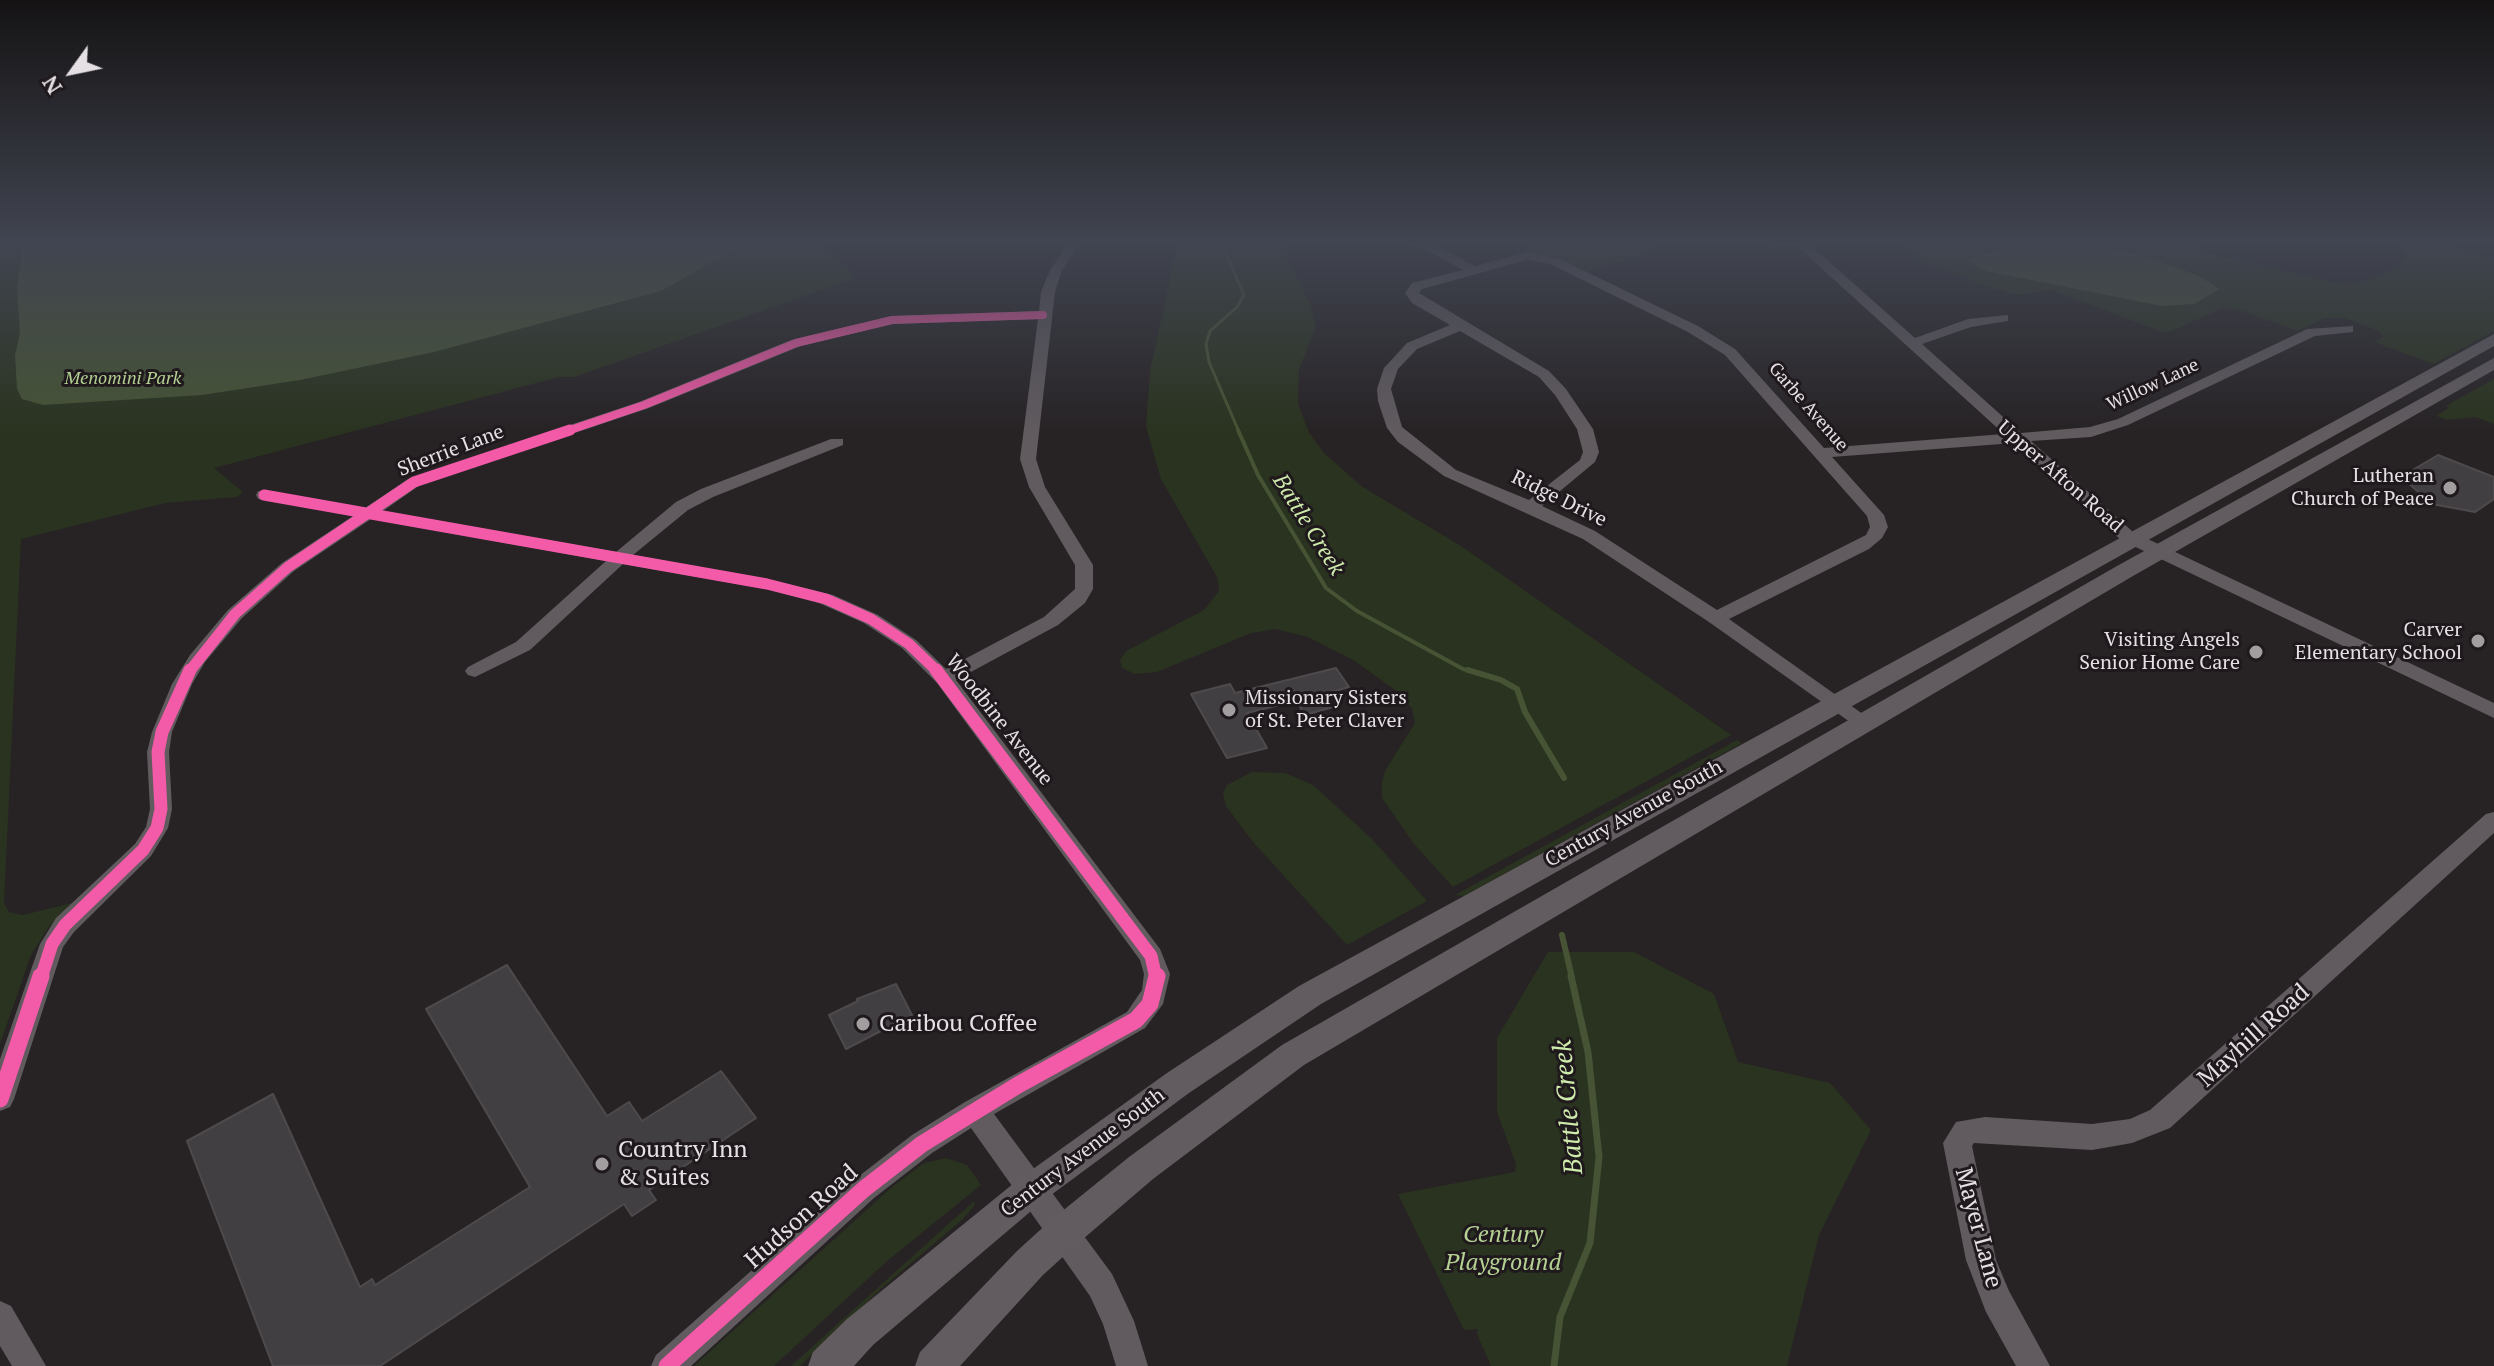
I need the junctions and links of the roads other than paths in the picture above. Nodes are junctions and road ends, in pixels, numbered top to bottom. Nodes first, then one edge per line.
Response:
1 (1046, 306) edge
2 (1427, 306) edge
3 (1645, 306) edge
4 (1869, 306) edge
5 (1043, 315) junction
6 (2003, 318) dead end
7 (1460, 326) junction
8 (2348, 329) dead end
9 (2494, 339) edge
10 (1910, 344) junction
11 (2494, 363) edge
12 (2017, 439) junction
13 (837, 442) dead end
14 (1822, 453) junction
15 (264, 495) dead end
16 (1531, 507) junction
17 (365, 514) junction
18 (2131, 538) junction
19 (2158, 552) junction
20 (619, 558) junction
21 (1716, 618) junction
22 (475, 671) dead end
23 (944, 678) junction
24 (1835, 702) junction
25 (2494, 711) edge
26 (1864, 722) junction
27 (2494, 820) edge
28 (0, 1099) edge
29 (975, 1111) junction
30 (1966, 1131) joint
31 (1031, 1190) junction
32 (1063, 1233) junction
33 (0, 1317) edge
34 (30, 1366) edge
35 (667, 1366) edge
36 (827, 1366) edge
37 (934, 1366) edge
38 (1132, 1366) edge
39 (2034, 1366) edge

1 - 5 street
2 - 7 street, Garbe Avenue
3 - 14 street, Garbe Avenue
4 - 10 street, Upper Afton Road
5 - 17 street, Sherrie Lane
5 - 23 street
6 - 10 street
7 - 16 street
7 - 16 street, Ridge Drive
8 - 12 street, Willow Lane
9 - 18 main road, Century Avenue South
10 - 12 street, Upper Afton Road
11 - 19 main road, Century Avenue South
12 - 14 street, Willow Lane
12 - 18 street, Upper Afton Road
13 - 20 street
14 - 21 street, Garbe Avenue
15 - 17 street, Woodbine Avenue
16 - 21 street, Ridge Drive
17 - 20 street, Woodbine Avenue
17 - 28 street, Sherrie Lane
18 - 19 street, Upper Afton Road
18 - 24 main road, Century Avenue South
19 - 25 street, Upper Afton Road
19 - 26 main road, Century Avenue South
20 - 22 street
20 - 23 street, Woodbine Avenue
21 - 24 street, Ridge Drive
23 - 29 street, Woodbine Avenue
24 - 26 street, Ridge Drive
24 - 31 main road, Century Avenue South
26 - 32 main road, Century Avenue South
27 - 30 street, Mayhill Road
29 - 31 street
29 - 35 street, Hudson Road
30 - 39 street, Mayer Lane
31 - 32 street
31 - 36 main road, Century Avenue South
32 - 37 main road, Century Avenue South
32 - 38 street
33 - 34 street

